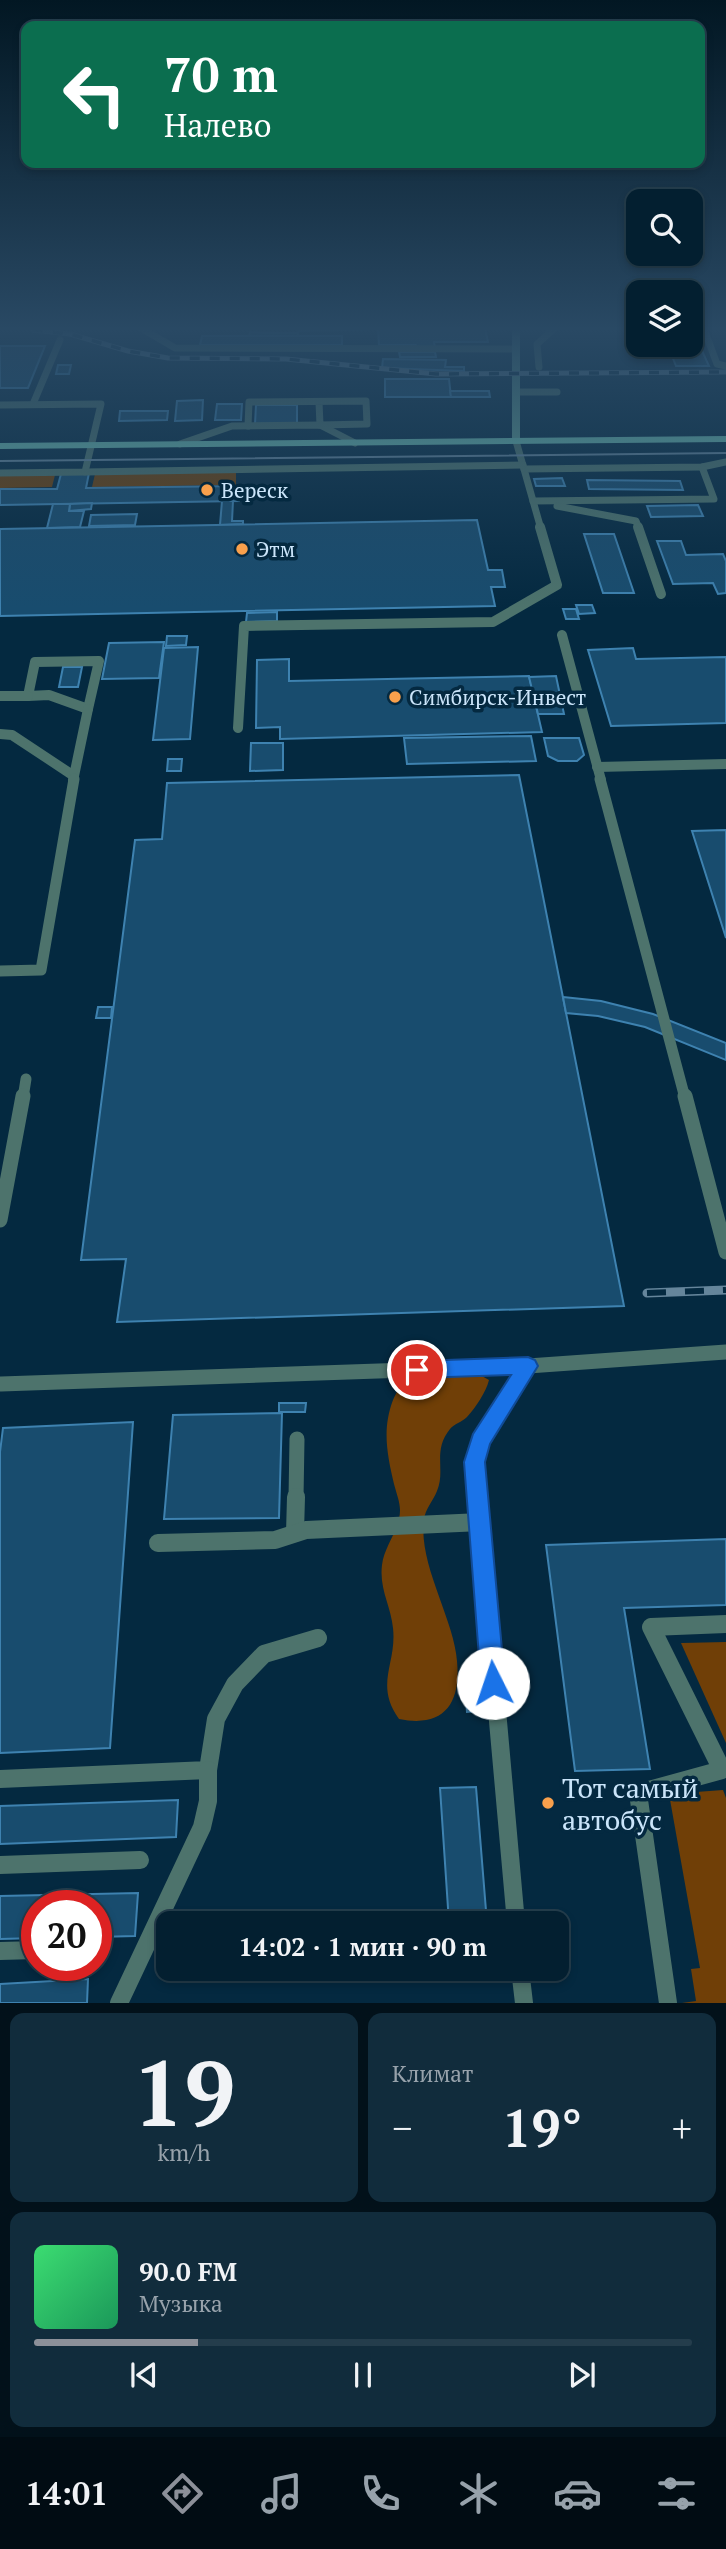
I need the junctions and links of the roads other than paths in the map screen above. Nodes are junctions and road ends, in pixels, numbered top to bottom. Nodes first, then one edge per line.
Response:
1 (97, 421) edge
2 (248, 421) edge
3 (320, 421) edge
4 (367, 421) edge
5 (516, 421) edge
6 (320, 425) junction
7 (248, 426) junction
8 (726, 439) edge
9 (516, 441) junction
10 (355, 443) junction
11 (180, 444) junction
12 (91, 445) junction
13 (0, 446) edge
14 (726, 462) edge
15 (523, 467) junction
16 (702, 467) junction
17 (85, 472) junction
18 (0, 473) edge
19 (533, 501) junction
20 (661, 594) dead end
21 (562, 635) dead end
22 (0, 696) edge
23 (28, 696) junction
24 (90, 710) junction
25 (237, 728) dead end
26 (0, 734) edge
27 (726, 764) edge
28 (597, 767) junction
29 (74, 776) junction
30 (0, 971) edge
31 (26, 1079) dead end
32 (0, 1220) edge
33 (726, 1252) edge
34 (726, 1352) edge
35 (528, 1366) junction
36 (1, 1384) edge
37 (297, 1439) dead end
38 (481, 1522) junction
39 (295, 1533) junction
40 (158, 1543) dead end
41 (726, 1624) edge
42 (318, 1638) dead end
43 (208, 1770) junction
44 (0, 1779) edge
45 (140, 1860) dead end
46 (0, 1865) edge
47 (515, 1911) edge
48 (21, 1950) edge
49 (0, 1951) edge
50 (521, 1981) edge
51 (119, 2003) edge
52 (524, 2003) edge
53 (668, 2003) edge

1 - 12 lane
2 - 7 lane
3 - 6 lane
4 - 6 lane
5 - 9 main road
6 - 7 lane
6 - 10 lane
7 - 11 lane
8 - 9 main road
9 - 10 main road
9 - 15 lane
10 - 11 main road
11 - 12 main road
12 - 13 main road
12 - 17 lane
14 - 16 lane
15 - 16 lane
15 - 17 lane
15 - 19 lane
16 - 19 lane
17 - 18 lane
19 - 20 lane
19 - 25 lane
21 - 28 lane
22 - 23 lane
23 - 24 lane
23 - 24 lane
24 - 29 lane
26 - 29 lane
27 - 28 lane
28 - 33 lane
29 - 30 lane
31 - 32 lane
34 - 35 lane
35 - 36 lane
35 - 38 lane
37 - 39 lane
38 - 39 lane
38 - 47 lane
39 - 40 lane
41 - 53 lane
42 - 43 lane
43 - 44 lane
43 - 51 lane
45 - 46 lane
48 - 49 lane
50 - 52 lane

